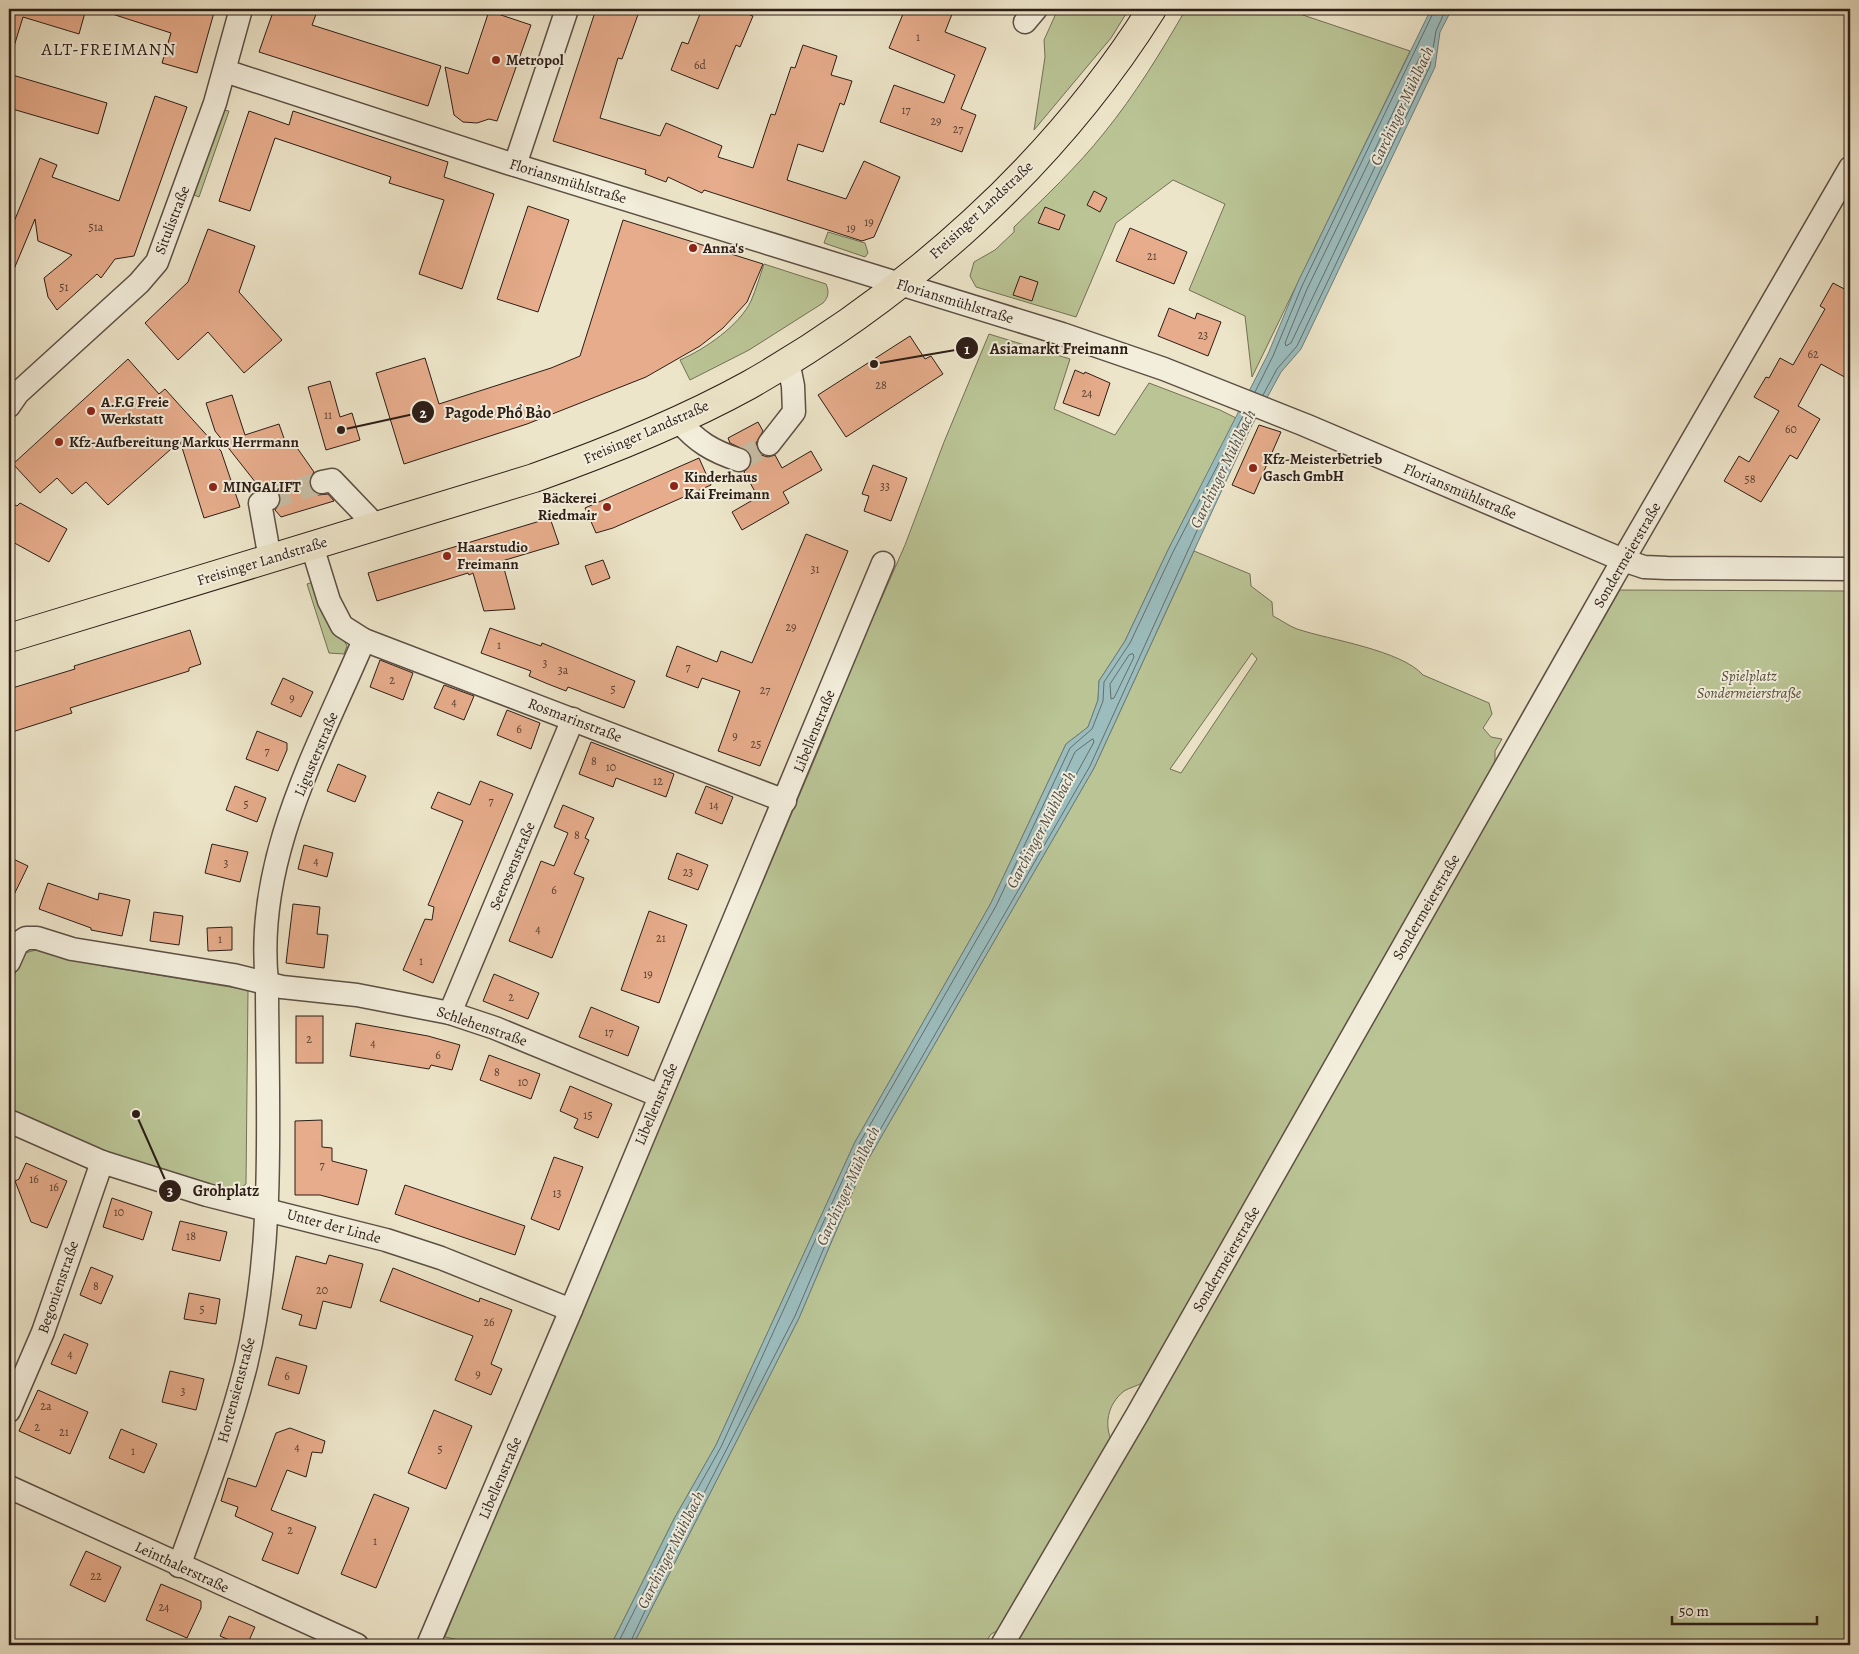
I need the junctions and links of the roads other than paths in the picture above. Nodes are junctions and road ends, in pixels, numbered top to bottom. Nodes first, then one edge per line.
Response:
1 (241, 9) edge
2 (567, 9) edge
3 (1152, 9) edge
4 (225, 70) junction
5 (515, 165) junction
6 (1850, 168) edge
7 (899, 284) junction
8 (788, 361) junction
9 (9, 406) edge
10 (678, 420) junction
11 (769, 444) tunnel mouth
12 (739, 460) dead end
13 (322, 482) tunnel mouth
14 (268, 499) dead end
15 (376, 526) junction
16 (312, 546) junction
17 (270, 559) junction
18 (1622, 560) junction
19 (883, 563) dead end
20 (1850, 569) edge
21 (9, 638) edge
22 (364, 640) junction
23 (573, 719) junction
24 (785, 801) junction
25 (9, 962) edge
26 (266, 982) junction
27 (450, 1013) junction
28 (660, 1096) junction
29 (9, 1120) edge
30 (102, 1162) junction
31 (266, 1208) junction
32 (572, 1310) junction
33 (9, 1411) edge
34 (9, 1487) edge
35 (179, 1566) junction
36 (357, 1645) edge
37 (428, 1645) edge
38 (1002, 1645) edge

1 - 4 street, Situlistraße
2 - 5 street
3 - 7 main road, Freisinger Landstraße
4 - 5 street, Floriansmühlstraße
4 - 9 street, Situlistraße
5 - 7 street, Floriansmühlstraße
6 - 18 street, Sondermeierstraße
7 - 8 main road, Freisinger Landstraße
7 - 18 street, Floriansmühlstraße
8 - 10 main road, Freisinger Landstraße
8 - 11 street
10 - 12 street
10 - 15 main road, Freisinger Landstraße
13 - 15 street
14 - 17 street
15 - 16 main road, Freisinger Landstraße
16 - 17 main road, Freisinger Landstraße
16 - 22 street
17 - 21 main road, Freisinger Landstraße
18 - 20 street, Floriansmühlstraße
18 - 38 street, Sondermeierstraße
19 - 24 street, Libellenstraße
22 - 23 street, Rosmarinstraße
22 - 26 street, Ligusterstraße
23 - 24 street, Rosmarinstraße
23 - 27 street, Seerosenstraße
24 - 28 street, Libellenstraße
25 - 26 street, Schlehenstraße
26 - 27 street, Schlehenstraße
26 - 31 street, Ligusterstraße
27 - 28 street, Schlehenstraße
28 - 32 street, Libellenstraße
29 - 30 street, Unter der Linde
30 - 31 street, Unter der Linde
30 - 33 street, Begonienstraße
31 - 32 street, Unter der Linde
31 - 35 street, Hortensienstraße
32 - 37 street, Libellenstraße
34 - 35 street, Leinthalerstraße
35 - 36 street, Leinthalerstraße

